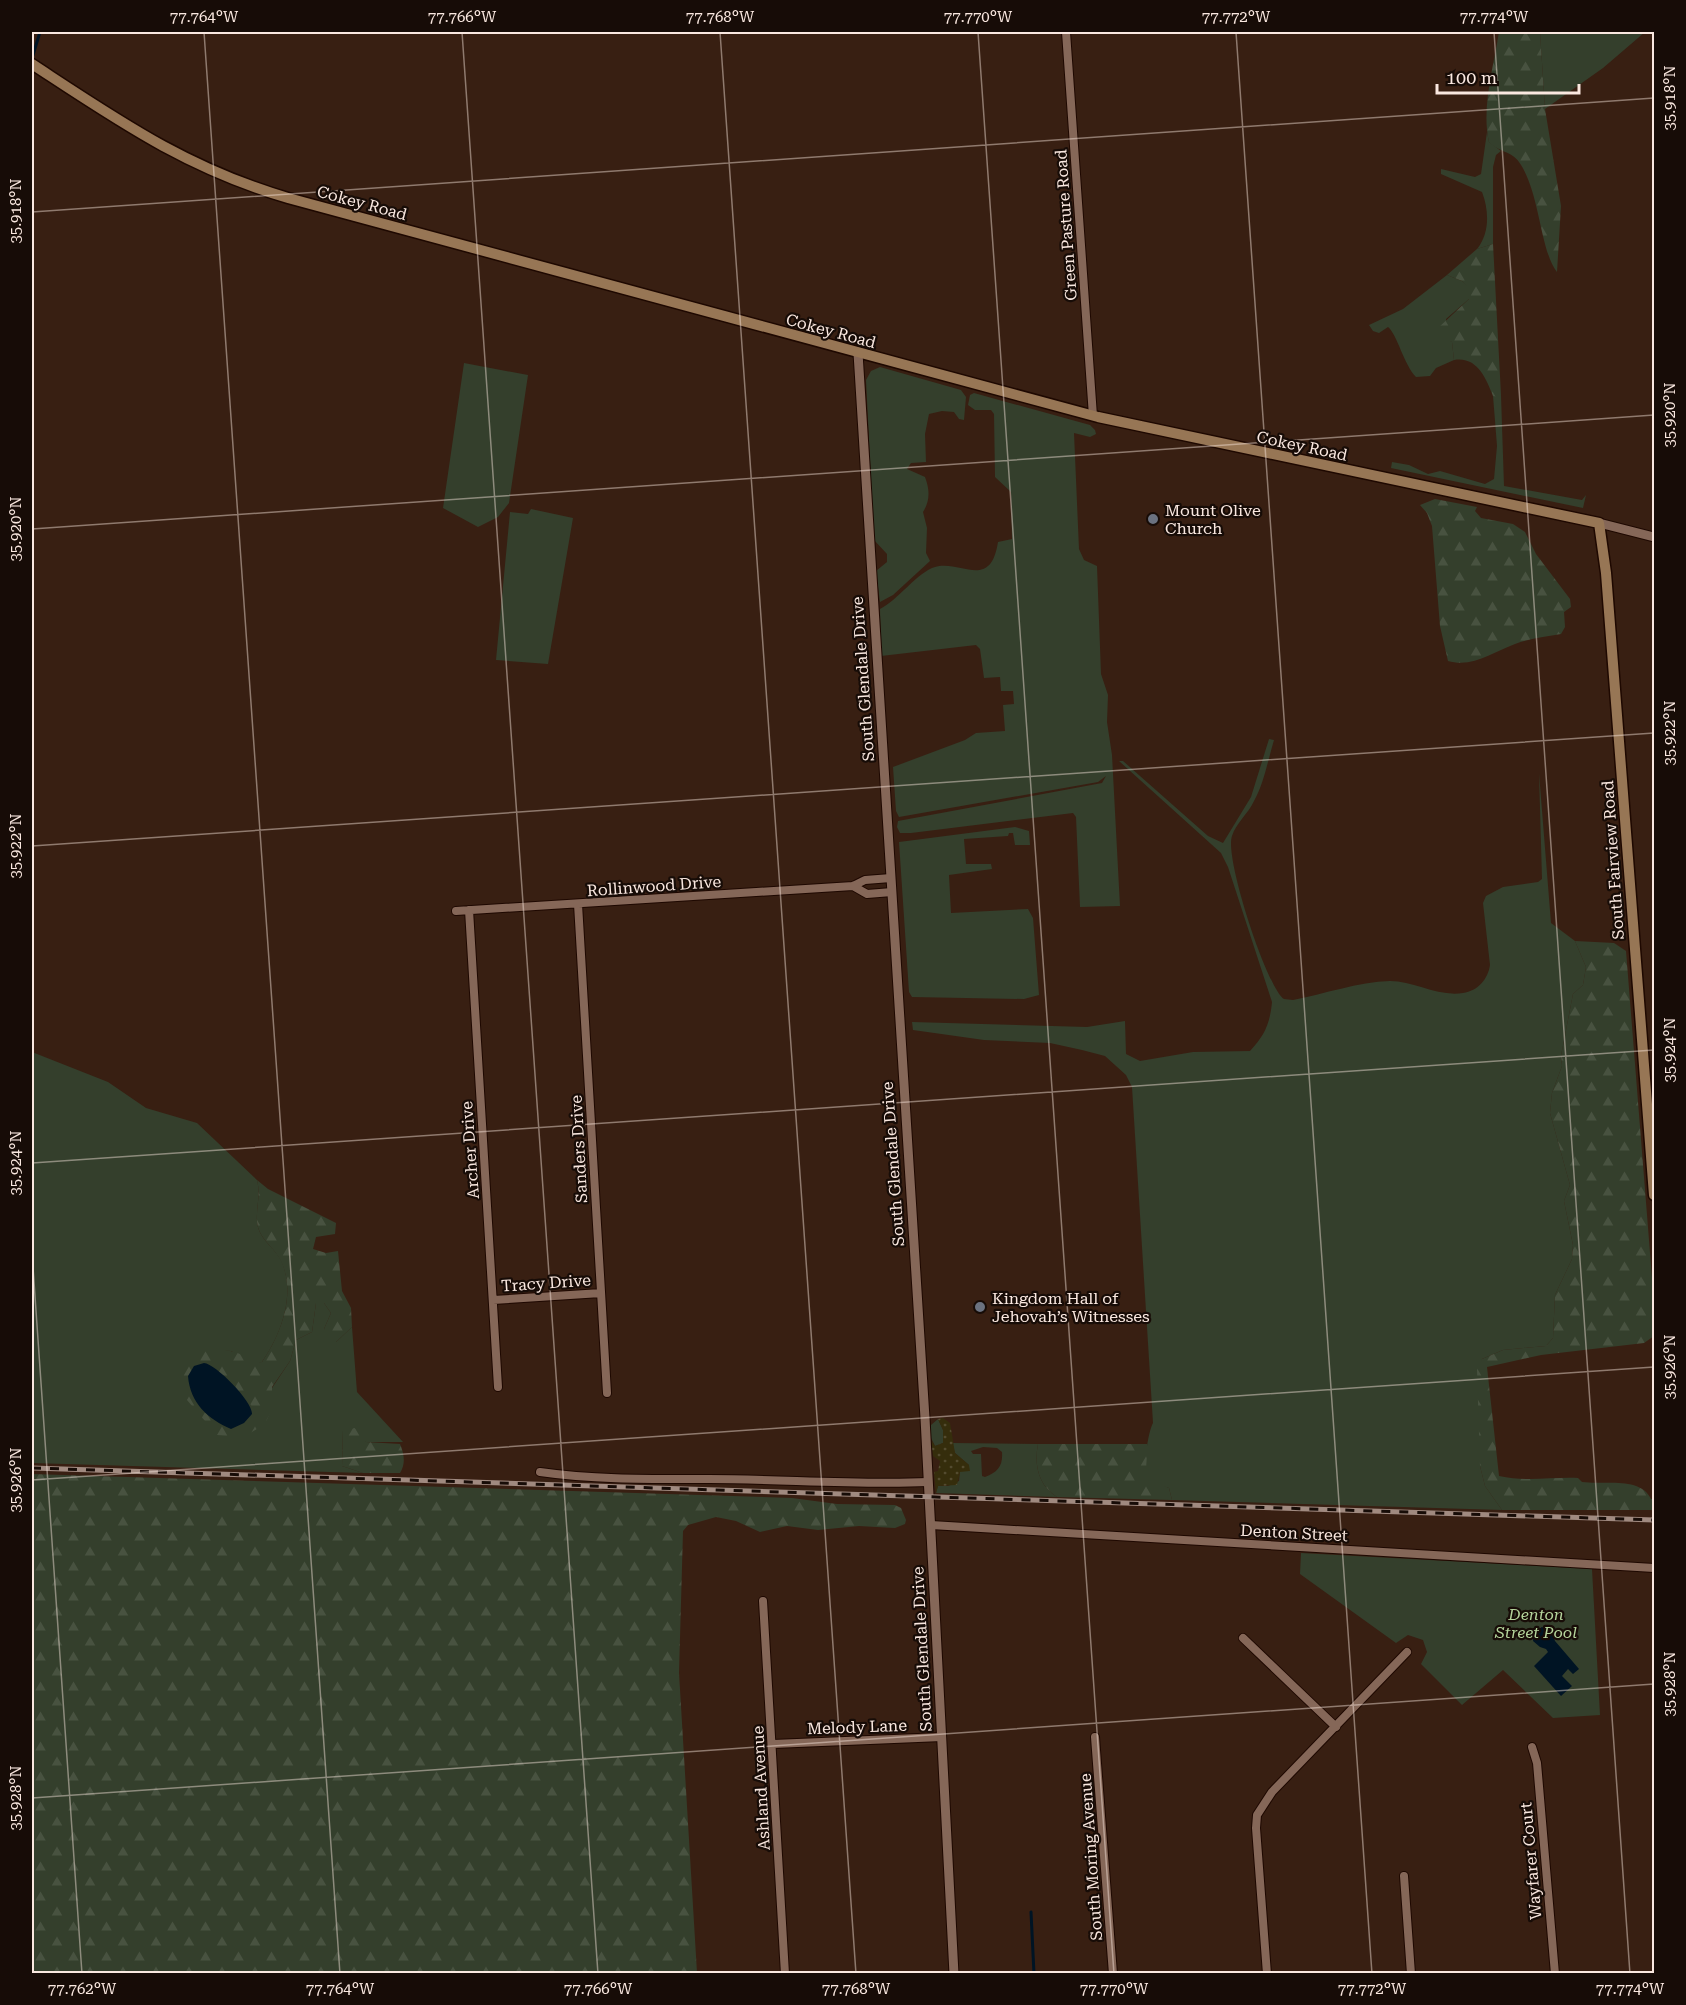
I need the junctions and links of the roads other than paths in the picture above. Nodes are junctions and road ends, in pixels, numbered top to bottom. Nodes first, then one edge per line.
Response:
1 (1065, 32) edge
2 (32, 64) edge
3 (858, 353) junction
4 (1093, 416) junction
5 (1599, 523) junction
6 (1654, 537) edge
7 (891, 878) junction
8 (853, 886) junction
9 (891, 892) junction
10 (578, 904) junction
11 (456, 910) dead end
12 (469, 910) junction
13 (1654, 1195) edge
14 (601, 1293) junction
15 (493, 1300) junction
16 (498, 1387) dead end
17 (607, 1393) dead end
18 (540, 1472) dead end
19 (928, 1482) junction
20 (931, 1525) junction
21 (1654, 1568) edge
22 (763, 1601) dead end
23 (1243, 1638) dead end
24 (1407, 1652) dead end
25 (1335, 1727) junction
26 (942, 1737) junction
27 (1095, 1737) dead end
28 (772, 1744) junction
29 (1532, 1748) dead end
30 (1404, 1876) dead end
31 (785, 1974) edge
32 (954, 1974) edge
33 (1113, 1974) edge
34 (1267, 1974) edge
35 (1411, 1974) edge
36 (1555, 1974) edge

1 - 4 street, Green Pasture Road
2 - 3 main road, Cokey Road
3 - 4 main road, Cokey Road
3 - 7 street, South Glendale Drive
4 - 5 main road, Cokey Road
5 - 6 street, Cokey Road
5 - 13 main road, South Fairview Road
7 - 8 street, Rollinwood Drive
7 - 9 street, South Glendale Drive
8 - 9 street, Rollinwood Drive
8 - 10 street, Rollinwood Drive
9 - 19 street, South Glendale Drive
10 - 12 street, Rollinwood Drive
10 - 14 street, Sanders Drive
11 - 12 street, Rollinwood Drive
12 - 15 street, Archer Drive
14 - 15 street, Tracy Drive
14 - 17 street, Sanders Drive
15 - 16 street, Archer Drive
18 - 19 street
19 - 20 street, South Glendale Drive
20 - 21 street, Denton Street
20 - 26 street, South Glendale Drive
22 - 28 street, Ashland Avenue
23 - 25 street
24 - 25 street
25 - 34 street
26 - 28 street, Melody Lane
26 - 32 street, South Glendale Drive
27 - 33 street, South Moring Avenue
28 - 31 street, Ashland Avenue
29 - 36 street, Wayfarer Court
30 - 35 street

